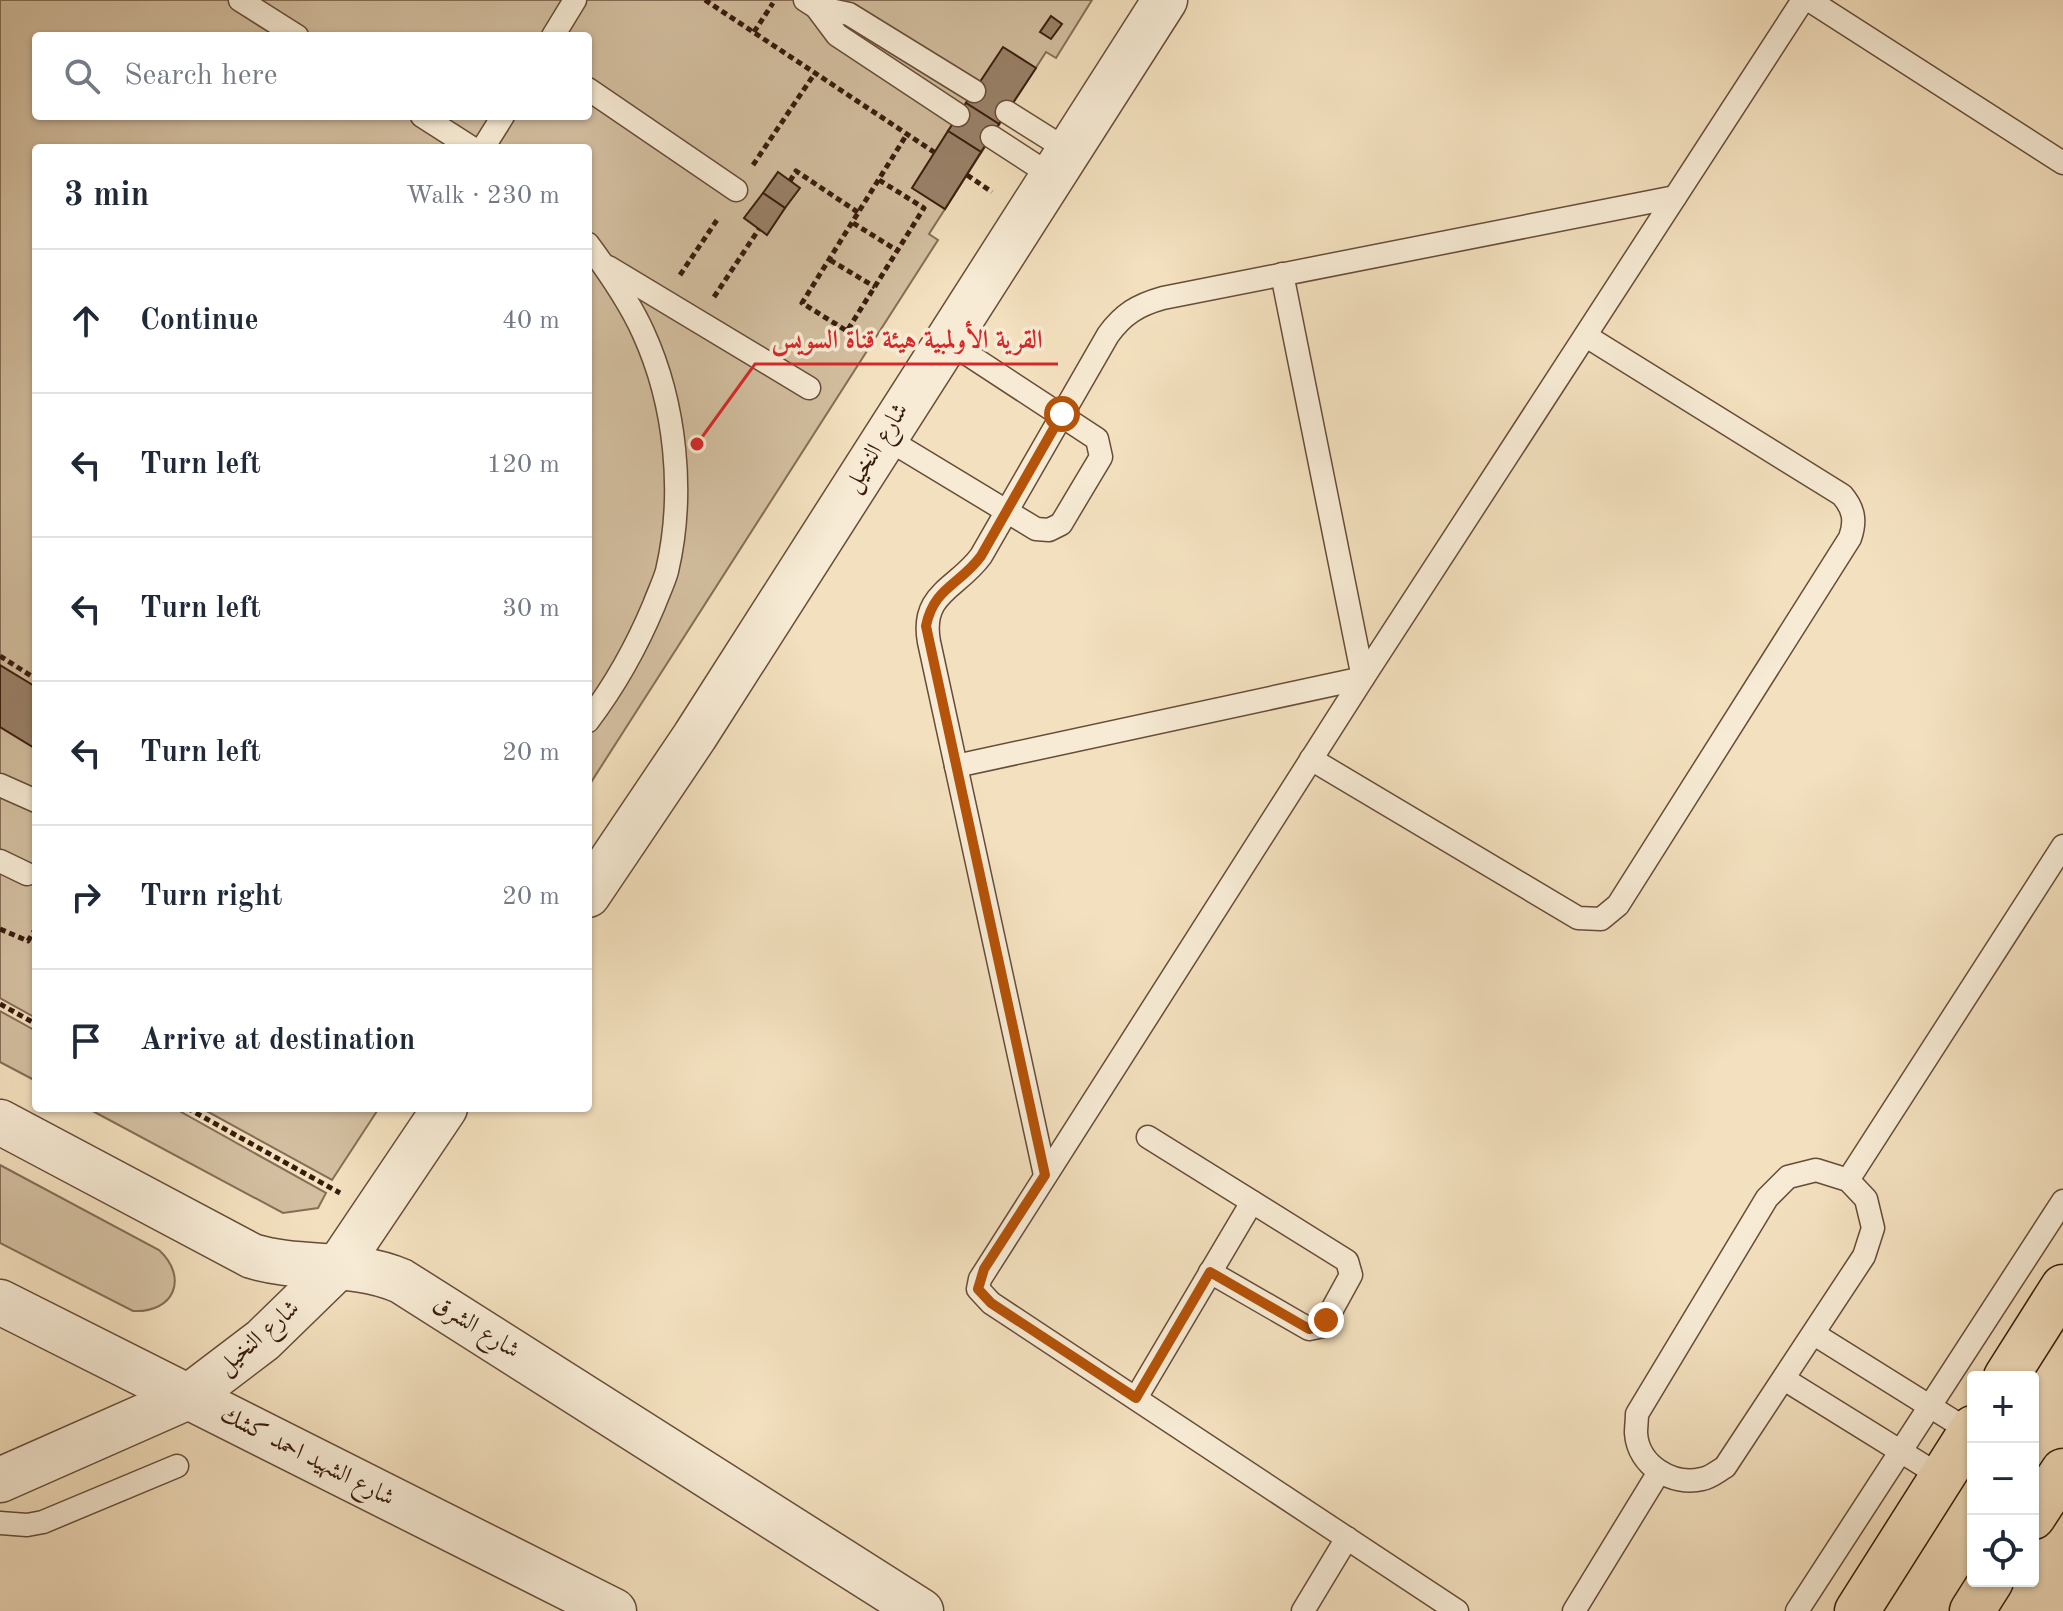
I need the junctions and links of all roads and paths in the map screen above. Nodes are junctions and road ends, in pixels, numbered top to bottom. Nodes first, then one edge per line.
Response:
1 (240, 0) edge
2 (575, 0) edge
3 (705, 0) edge
4 (775, 0) edge
5 (1165, 0) edge
6 (1803, 0) edge
7 (1809, 0) edge
8 (810, 4) edge
9 (291, 32) edge
10 (555, 32) edge
11 (754, 32) junction
12 (815, 73) junction
13 (974, 91) dead end
14 (592, 92) edge
15 (1007, 112) dead end
16 (958, 115) dead end
17 (428, 120) edge
18 (500, 120) edge
19 (907, 134) junction
20 (992, 137) dead end
21 (768, 143) dead end
22 (466, 144) edge
23 (486, 144) edge
24 (934, 152) dead end
25 (1060, 163) junction
26 (2063, 163) edge
27 (879, 180) junction
28 (790, 181) dead end
29 (736, 190) dead end
30 (1675, 197) junction
31 (860, 213) junction
32 (853, 223) junction
33 (759, 229) dead end
34 (705, 238) dead end
35 (592, 249) edge
36 (898, 251) junction
37 (830, 260) junction
38 (690, 261) dead end
39 (604, 264) junction
40 (1282, 274) junction
41 (875, 287) junction
42 (698, 321) junction
43 (1586, 336) junction
44 (946, 340) junction
45 (809, 388) dead end
46 (1062, 414) junction
47 (884, 437) junction
48 (1006, 511) junction
49 (0, 656) edge
50 (32, 676) edge
51 (1363, 678) junction
52 (592, 716) edge
53 (1311, 759) junction
54 (956, 766) junction
55 (0, 785) edge
56 (32, 799) edge
57 (2063, 846) edge
58 (0, 861) edge
59 (27, 874) dead end
60 (592, 889) edge
61 (0, 929) edge
62 (32, 934) edge
63 (0, 1004) edge
64 (32, 1022) edge
65 (194, 1112) edge
66 (442, 1112) edge
67 (0, 1122) edge
68 (1148, 1137) dead end
69 (1045, 1175) junction
70 (1848, 1180) junction
71 (2063, 1201) edge
72 (1252, 1202) junction
73 (375, 1212) junction
74 (338, 1267) junction
75 (1210, 1272) junction
76 (2063, 1287) edge
77 (0, 1302) edge
78 (1814, 1334) junction
79 (2010, 1371) edge
80 (1784, 1379) junction
81 (188, 1397) junction
82 (1136, 1398) junction
83 (1929, 1406) junction
84 (1967, 1427) edge
85 (1969, 1443) edge
86 (1900, 1451) junction
87 (177, 1466) dead end
88 (2063, 1471) edge
89 (1659, 1472) junction
90 (0, 1480) edge
91 (1958, 1486) edge
92 (2034, 1515) edge
93 (0, 1523) edge
94 (1347, 1538) junction
95 (1987, 1587) edge
96 (614, 1611) edge
97 (921, 1611) edge
98 (1303, 1611) edge
99 (1457, 1611) edge
100 (1574, 1611) edge
101 (1797, 1611) edge
102 (1857, 1611) edge
103 (1972, 1611) edge

1 - 9 lane
2 - 10 lane
3 - 11 path
4 - 11 path
5 - 25 street, شارع النخيل
6 - 30 lane
7 - 26 lane
8 - 13 lane
8 - 16 lane
11 - 12 path
12 - 19 path
12 - 21 path
14 - 29 lane
15 - 25 lane
17 - 22 lane
18 - 23 lane
19 - 24 path
19 - 27 path
20 - 25 lane
25 - 44 street, شارع النخيل
27 - 31 path
27 - 36 path
28 - 31 path
30 - 40 lane
30 - 43 lane
31 - 32 path
32 - 36 path
32 - 37 path
33 - 42 path
34 - 38 path
35 - 39 lane
36 - 41 path
37 - 41 path
37 - 41 path
39 - 42 lane
39 - 52 lane
40 - 46 lane
40 - 51 lane
42 - 45 lane
43 - 51 lane
43 - 53 lane
44 - 46 lane
44 - 47 street, شارع النخيل
46 - 48 lane
46 - 48 lane
47 - 48 lane
47 - 60 street, شارع النخيل
48 - 54 lane
49 - 50 path
51 - 53 lane
51 - 54 lane
53 - 69 lane
54 - 69 lane
55 - 56 lane
57 - 70 lane
58 - 59 lane
61 - 62 path
63 - 64 path
65 - 73 path
66 - 73 street, شارع النخيل
67 - 74 street, شارع الشرق
68 - 72 lane
69 - 82 lane
70 - 78 lane
70 - 89 lane
71 - 83 lane
72 - 75 lane
72 - 75 lane
73 - 74 street, شارع النخيل
74 - 81 street, شارع النخيل
74 - 97 street, شارع الشرق
75 - 82 lane
76 - 79 highway
77 - 81 street, شارع الشهيد احمد كشك
78 - 80 lane
78 - 83 lane
80 - 86 lane
80 - 89 lane
81 - 90 street, شارع النخيل
81 - 96 street, شارع الشهيد احمد كشك
82 - 94 lane
83 - 84 lane
83 - 86 lane
85 - 91 highway
86 - 91 lane
86 - 101 lane
87 - 93 lane
88 - 92 highway
89 - 100 lane
91 - 102 highway
94 - 98 lane
94 - 99 lane
95 - 103 highway

